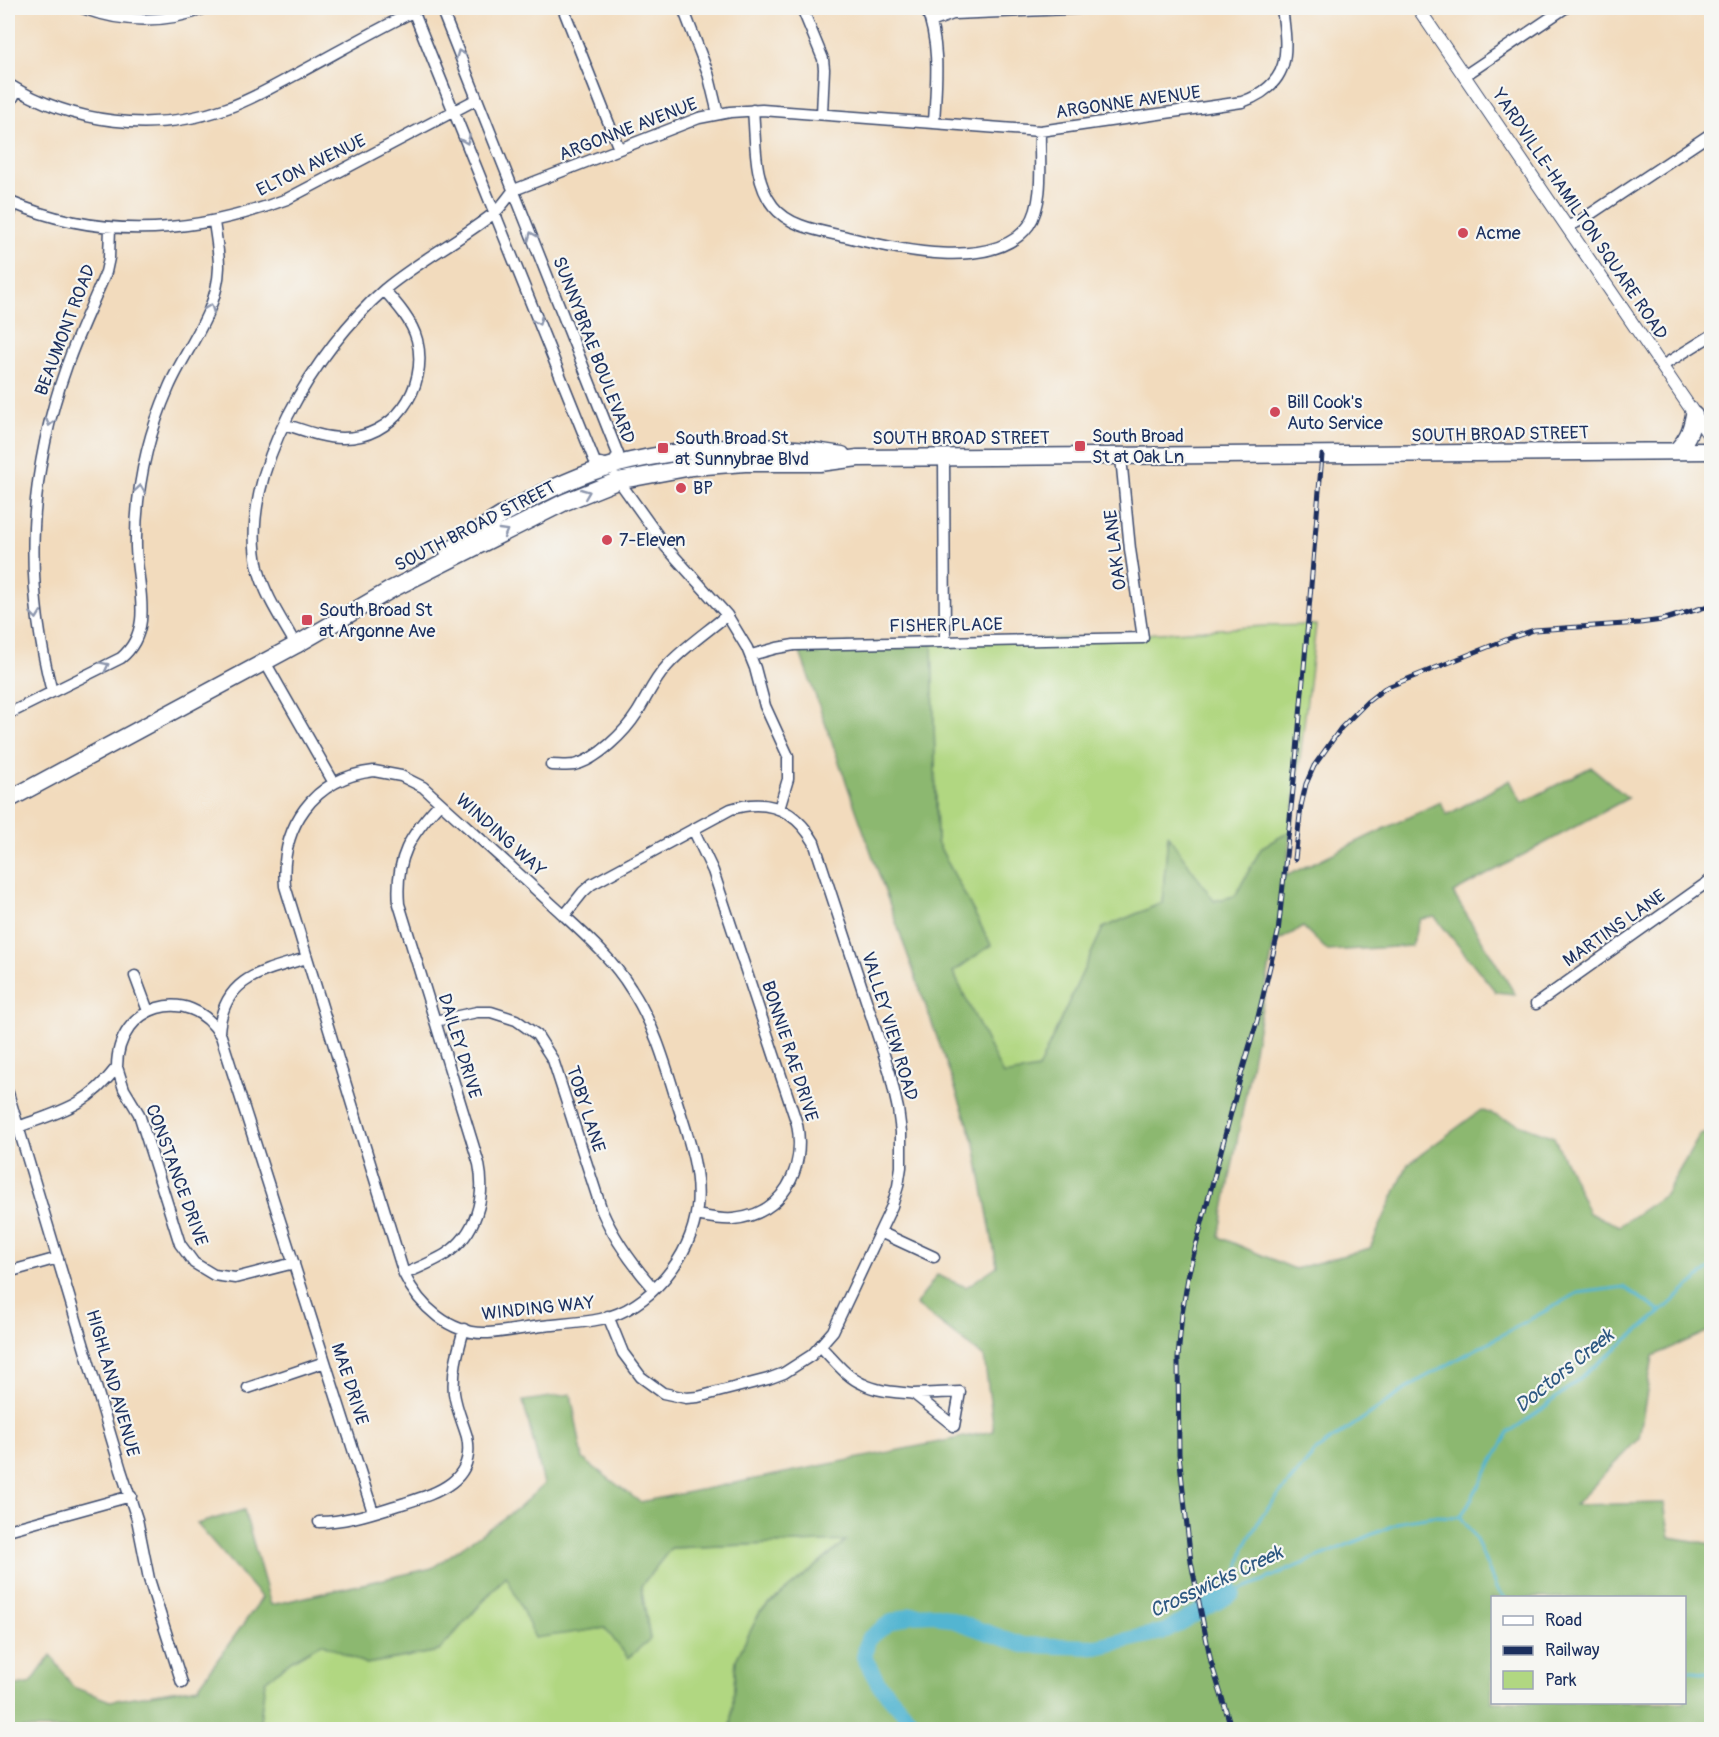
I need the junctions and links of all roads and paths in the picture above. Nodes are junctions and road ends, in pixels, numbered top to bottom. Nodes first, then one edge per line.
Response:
1 (82, 8) edge
2 (206, 8) edge
3 (441, 8) edge
4 (562, 8) edge
5 (683, 8) edge
6 (802, 8) edge
7 (926, 8) edge
8 (1093, 8) edge
9 (1281, 8) edge
10 (1418, 8) edge
11 (1565, 8) edge
12 (416, 9) edge
13 (1040, 9) edge
14 (931, 22) junction
15 (1464, 76) junction
16 (12, 87) edge
17 (477, 99) junction
18 (8, 107) edge
19 (454, 110) junction
20 (753, 110) junction
21 (718, 114) junction
22 (822, 114) junction
23 (934, 123) junction
24 (1040, 131) junction
25 (1712, 133) edge
26 (619, 149) junction
27 (514, 190) junction
28 (10, 202) edge
29 (495, 213) junction
30 (8, 220) edge
31 (214, 222) junction
32 (1568, 226) junction
33 (110, 227) junction
34 (384, 290) junction
35 (1712, 335) edge
36 (1662, 366) junction
37 (1694, 415) junction
38 (284, 424) junction
39 (1712, 440) edge
40 (735, 447) junction
41 (1676, 451) junction
42 (1712, 451) edge
43 (767, 455) junction
44 (1121, 457) junction
45 (944, 458) junction
46 (745, 463) junction
47 (615, 473) junction
48 (727, 615) junction
49 (1143, 638) joint
50 (945, 641) junction
51 (296, 645) junction
52 (751, 655) junction
53 (265, 662) junction
54 (52, 692) junction
55 (8, 714) edge
56 (551, 765) dead end
57 (334, 783) junction
58 (8, 800) edge
59 (440, 802) junction
60 (779, 809) junction
61 (693, 829) junction
62 (1712, 879) edge
63 (564, 916) junction
64 (307, 958) junction
65 (135, 976) dead end
66 (1536, 1004) dead end
67 (148, 1011) junction
68 (435, 1021) junction
69 (219, 1032) junction
70 (117, 1067) junction
71 (8, 1093) edge
72 (18, 1127) junction
73 (696, 1215) junction
74 (880, 1232) junction
75 (934, 1257) dead end
76 (58, 1258) junction
77 (294, 1263) junction
78 (8, 1272) edge
79 (404, 1274) junction
80 (654, 1289) junction
81 (609, 1316) junction
82 (464, 1329) junction
83 (821, 1347) junction
84 (325, 1362) junction
85 (248, 1388) dead end
86 (914, 1394) dead end
87 (131, 1496) junction
88 (373, 1512) junction
89 (320, 1522) dead end
90 (8, 1530) edge
91 (182, 1683) dead end

1 - 2 street
17 -> 3 street, SUNNYBRAE BOULEVARD
4 - 26 street
5 - 21 street
6 - 22 street
7 - 14 street
8 - 13 street
9 - 24 street, ARGONNE AVENUE
10 - 15 street, YARDVILLE-HAMILTON SQUARE ROAD
11 - 15 street
12 - 16 street
12 - 19 street, SUNNYBRAE BOULEVARD
13 - 14 street
14 - 23 street
15 - 32 street, YARDVILLE-HAMILTON SQUARE ROAD
16 - 18 street
17 - 19 street, ELTON AVENUE
17 - 27 street, SUNNYBRAE BOULEVARD
19 -> 29 street, SUNNYBRAE BOULEVARD
19 - 31 street, ELTON AVENUE
20 - 21 street, ARGONNE AVENUE
20 - 22 street, ARGONNE AVENUE
20 - 24 street
21 - 26 street, ARGONNE AVENUE
22 - 23 street, ARGONNE AVENUE
23 - 24 street, ARGONNE AVENUE
25 - 32 street
26 - 27 street, ARGONNE AVENUE
27 - 29 street, ARGONNE AVENUE
47 -> 27 street, SUNNYBRAE BOULEVARD
28 - 30 street
28 - 33 street, ELTON AVENUE
29 - 34 street, ARGONNE AVENUE
29 -> 47 street, SUNNYBRAE BOULEVARD
31 - 33 street, ELTON AVENUE
54 -> 31 street
32 - 36 street, YARDVILLE-HAMILTON SQUARE ROAD
33 -> 54 street, BEAUMONT ROAD
34 - 38 street, ARGONNE AVENUE
34 - 38 street
35 - 36 street
36 - 37 street, YARDVILLE-HAMILTON SQUARE ROAD
37 - 39 street, YARDVILLE-HAMILTON SQUARE ROAD
37 - 41 main road
38 - 51 street, ARGONNE AVENUE
40 - 43 main road, SOUTH BROAD STREET
40 - 46 main road
40 - 47 main road, SOUTH BROAD STREET
41 - 42 main road, SOUTH BROAD STREET
41 - 44 main road, SOUTH BROAD STREET
43 - 45 main road, SOUTH BROAD STREET
43 - 46 main road, SOUTH BROAD STREET
44 - 45 main road, SOUTH BROAD STREET
44 - 49 street, OAK LANE
45 - 50 street
46 - 47 main road, SOUTH BROAD STREET
47 - 48 street
47 - 51 main road, SOUTH BROAD STREET
48 - 52 street
48 - 56 street
49 - 50 street, FISHER PLACE
50 - 52 street, FISHER PLACE
51 - 53 main road, SOUTH BROAD STREET
52 - 60 street
53 - 57 street
53 - 58 main road, SOUTH BROAD STREET
54 - 55 street
57 - 59 street, WINDING WAY
57 - 64 street, WINDING WAY
59 - 63 street, WINDING WAY
59 - 68 street, DAILEY DRIVE
60 - 61 street, VALLEY VIEW ROAD
60 - 74 street, VALLEY VIEW ROAD
61 - 63 street, VALLEY VIEW ROAD
61 - 73 street, BONNIE RAE DRIVE
62 - 66 street, MARTINS LANE
63 - 73 street, WINDING WAY
64 - 69 street
64 - 79 street, WINDING WAY
65 - 67 street
67 - 69 street
67 - 70 street
68 - 79 street, DAILEY DRIVE
68 - 80 street, TOBY LANE
69 - 77 street, MAE DRIVE
70 - 72 street
70 - 77 street, CONSTANCE DRIVE
71 - 72 street, HIGHLAND AVENUE
72 - 76 street, HIGHLAND AVENUE
73 - 80 street, WINDING WAY
74 - 75 street
74 - 83 street, VALLEY VIEW ROAD
76 - 78 street
76 - 87 street, HIGHLAND AVENUE
77 - 84 street, MAE DRIVE
79 - 82 street, WINDING WAY
80 - 81 street, WINDING WAY
81 - 82 street, WINDING WAY
81 - 83 street, VALLEY VIEW ROAD
82 - 88 street
83 - 86 street
84 - 85 street
84 - 88 street, MAE DRIVE
87 - 90 street
87 - 91 street, HIGHLAND AVENUE
88 - 89 street

